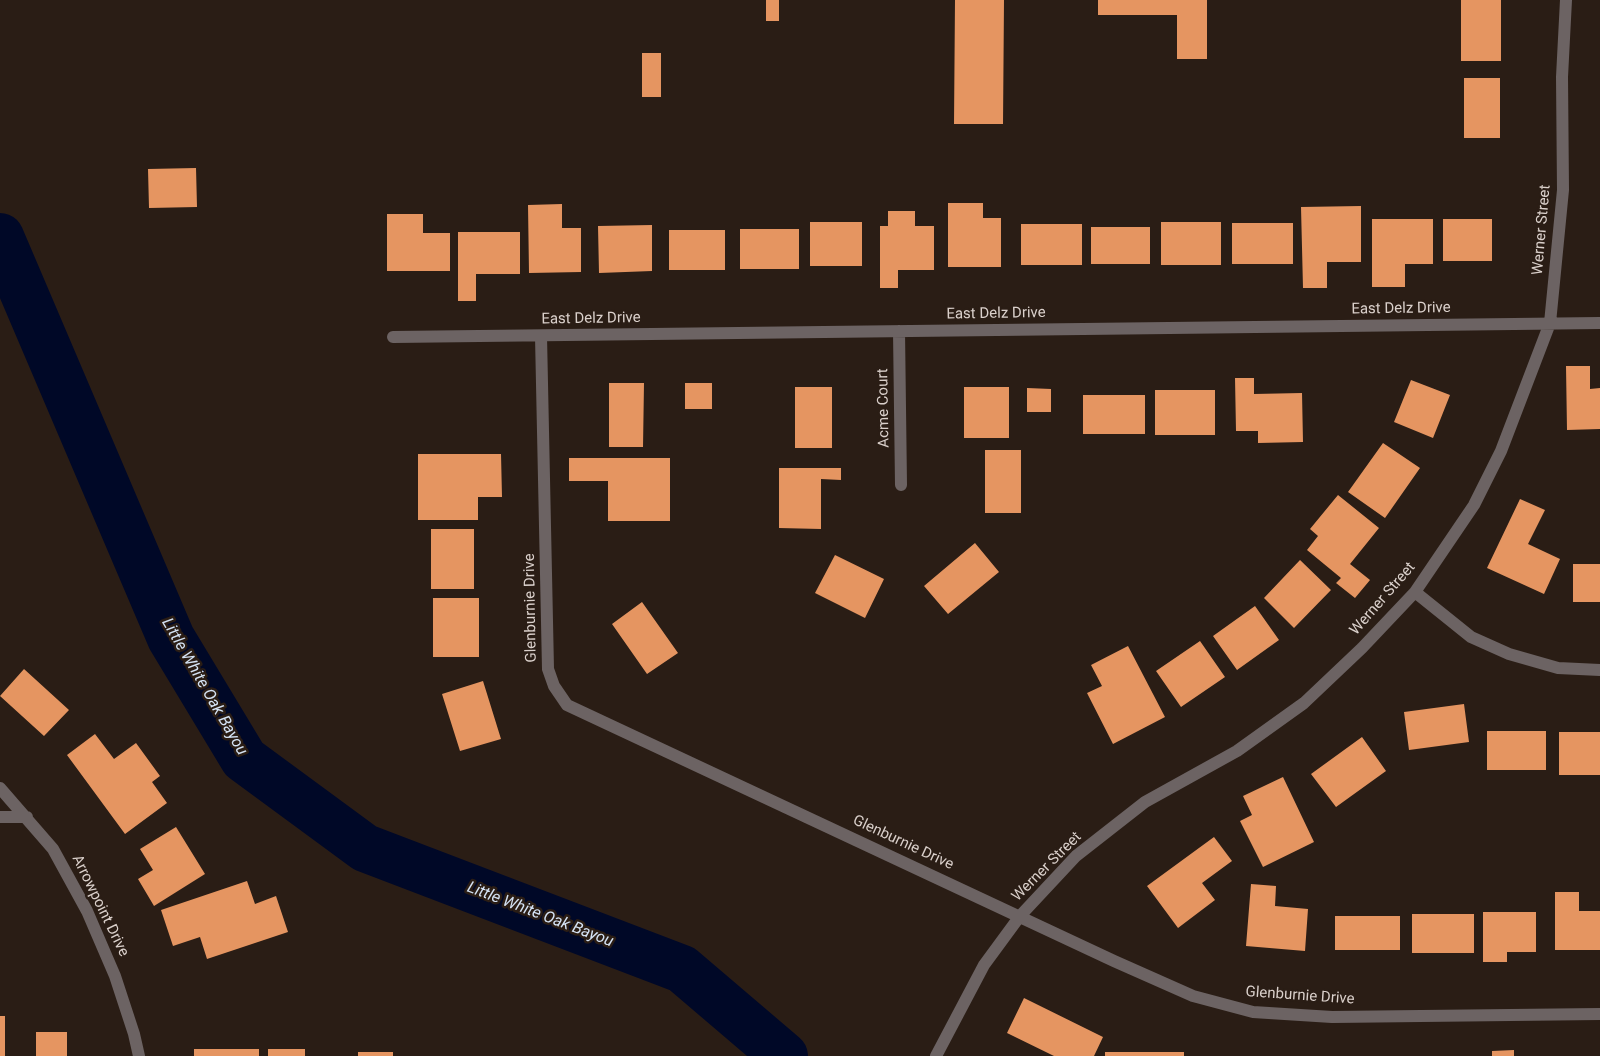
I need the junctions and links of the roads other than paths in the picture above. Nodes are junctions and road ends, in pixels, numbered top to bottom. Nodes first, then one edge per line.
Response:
1 (1566, 0) edge
2 (1600, 323) edge
3 (1550, 324) junction
4 (899, 331) junction
5 (541, 336) junction
6 (393, 337) dead end
7 (901, 485) dead end
8 (1415, 592) junction
9 (1600, 670) edge
10 (0, 788) edge
11 (0, 817) edge
12 (27, 817) junction
13 (1020, 916) junction
14 (1600, 1014) edge
15 (139, 1056) edge
16 (936, 1056) edge

1 - 3 street, Werner Street
2 - 3 street, East Delz Drive
3 - 4 street, East Delz Drive
3 - 8 street, Werner Street
4 - 5 street, East Delz Drive
4 - 7 street, Acme Court
5 - 6 street, East Delz Drive
5 - 13 street, Glenburnie Drive
8 - 9 street
8 - 13 street, Werner Street
10 - 12 street, Arrowpoint Drive
11 - 12 street
12 - 15 street, Arrowpoint Drive
13 - 14 street, Glenburnie Drive
13 - 16 street, Werner Street

